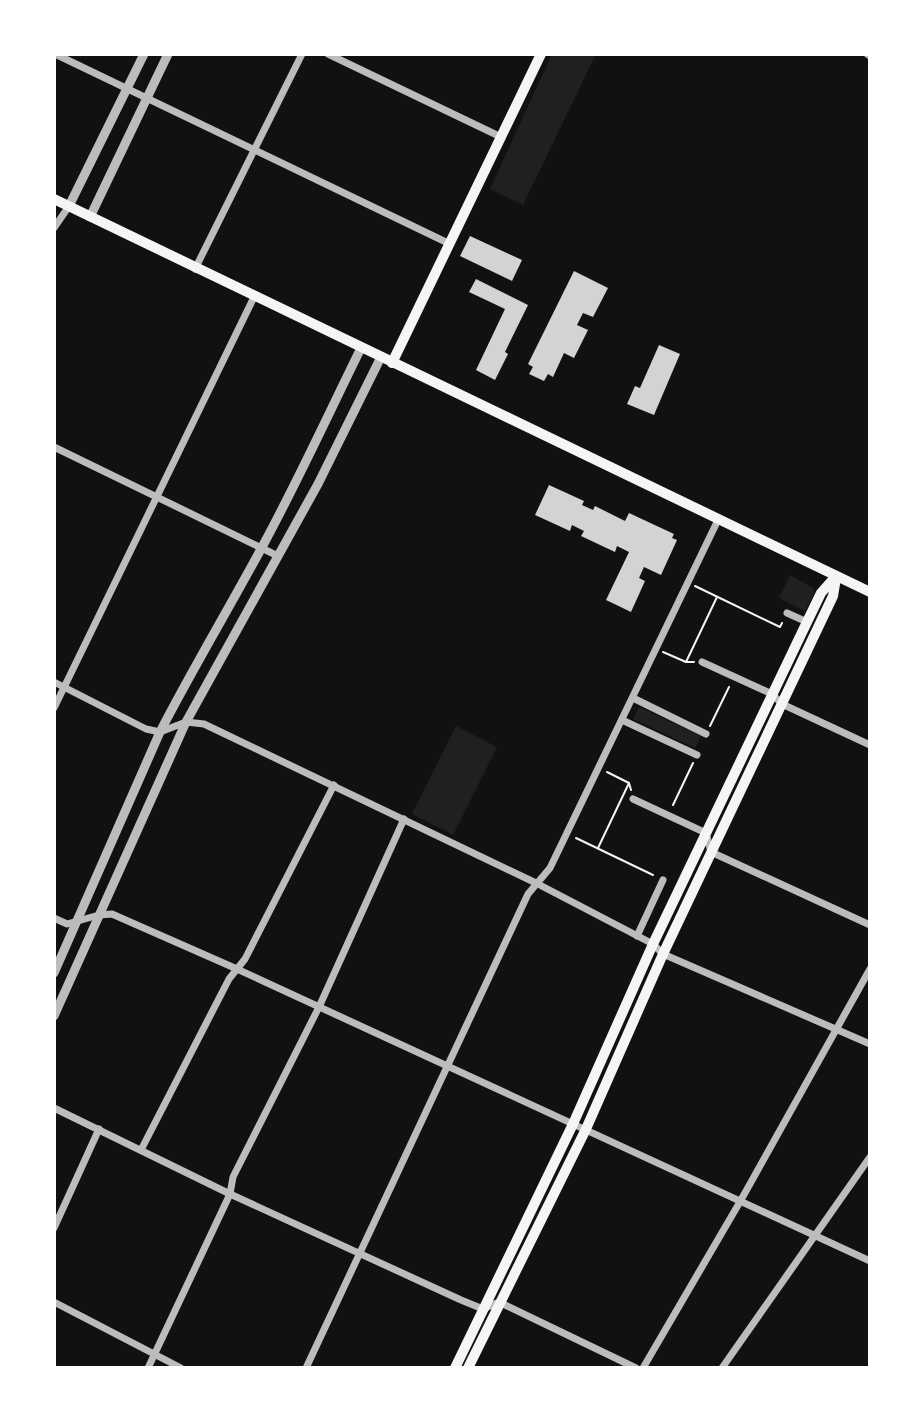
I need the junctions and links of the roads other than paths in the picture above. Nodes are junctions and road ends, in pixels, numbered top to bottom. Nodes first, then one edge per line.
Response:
1 (55, 54) edge
2 (144, 54) edge
3 (168, 54) edge
4 (302, 54) edge
5 (328, 54) edge
6 (541, 54) edge
7 (128, 89) junction
8 (147, 98) junction
9 (501, 137) junction
10 (254, 150) junction
11 (54, 200) edge
12 (69, 206) junction
13 (90, 217) junction
14 (54, 228) edge
15 (450, 244) junction
16 (195, 269) junction
17 (254, 296) junction
18 (361, 348) junction
19 (381, 358) junction
20 (392, 363) junction
21 (54, 447) edge
22 (158, 496) junction
23 (718, 520) junction
24 (262, 548) junction
25 (278, 556) junction
26 (836, 576) junction
27 (870, 592) edge
28 (787, 613) road end
29 (807, 622) junction
30 (702, 662) road end
31 (54, 682) edge
32 (64, 687) junction
33 (772, 694) junction
34 (633, 698) junction
35 (782, 704) junction
36 (54, 708) edge
37 (622, 720) junction
38 (186, 722) junction
39 (160, 732) junction
40 (706, 734) dead end
41 (870, 745) edge
42 (696, 755) dead end
43 (334, 785) junction
44 (633, 799) road end
45 (404, 819) junction
46 (706, 833) junction
47 (711, 852) junction
48 (663, 880) road end
49 (536, 883) junction
50 (99, 915) junction
51 (54, 918) edge
52 (79, 920) junction
53 (870, 925) edge
54 (637, 936) junction
55 (653, 944) junction
56 (663, 954) junction
57 (237, 969) junction
58 (870, 969) edge
59 (54, 973) edge
60 (318, 1007) junction
61 (54, 1016) edge
62 (836, 1029) junction
63 (870, 1044) edge
64 (447, 1066) junction
65 (54, 1108) edge
66 (573, 1124) junction
67 (99, 1129) junction
68 (586, 1129) junction
69 (141, 1150) junction
70 (870, 1157) edge
71 (230, 1194) junction
72 (741, 1200) junction
73 (54, 1228) edge
74 (815, 1235) junction
75 (359, 1253) junction
76 (870, 1261) edge
77 (54, 1302) edge
78 (499, 1303) junction
79 (483, 1309) junction
80 (155, 1354) junction
81 (148, 1368) edge
82 (181, 1368) edge
83 (306, 1368) edge
84 (455, 1368) edge
85 (468, 1368) edge
86 (636, 1368) edge
87 (643, 1368) edge
88 (722, 1368) edge

1 - 7 street
2 - 7 street
3 - 8 street
4 - 10 street
5 - 9 street
6 - 9 main road
7 - 8 street
7 - 12 street
8 - 10 street
8 - 13 street
9 - 15 main road
10 - 15 street
10 - 16 street
11 - 12 main road
12 - 13 main road
12 - 14 street
13 - 16 main road
15 - 20 main road
16 - 17 main road
17 - 18 main road
17 - 22 street
18 - 19 main road
18 - 24 street
19 - 20 main road
19 - 25 street
20 - 23 main road
21 - 22 street
22 - 24 street
22 - 32 street
23 - 26 main road
23 - 34 street
24 - 25 street
24 - 39 street
25 - 38 street
26 - 27 main road
26 - 29 main road
26 - 35 main road
28 - 29 street
29 - 33 main road
30 - 33 street
31 - 32 street
32 - 36 street
32 - 39 street
33 - 35 street
33 - 46 main road
34 - 37 street
34 - 40 street
35 - 41 street
35 - 47 main road
37 - 42 street
37 - 49 street
38 - 39 street
38 - 43 street
38 - 50 street
39 - 52 street
43 - 45 street
43 - 57 street
44 - 46 street
45 - 49 street
45 - 60 street
46 - 47 street
46 - 55 main road
47 - 53 street
47 - 56 main road
48 - 54 street
49 - 54 street
49 - 64 street
50 - 52 street
50 - 57 street
50 - 61 street
51 - 52 street
52 - 59 street
54 - 55 street
55 - 56 street
55 - 66 main road
56 - 62 street
56 - 68 main road
57 - 60 street
57 - 69 street
58 - 62 street
60 - 64 street
60 - 71 street
62 - 63 street
62 - 72 street
64 - 66 street
64 - 75 street
65 - 67 street
66 - 68 street
66 - 79 main road
67 - 69 street
67 - 73 street
68 - 72 street
68 - 78 main road
69 - 71 street
70 - 74 street
71 - 75 street
71 - 80 street
72 - 74 street
72 - 87 street
74 - 76 street
74 - 88 street
75 - 79 street
75 - 83 street
77 - 80 street
78 - 79 street
78 - 85 main road
78 - 86 street
79 - 84 main road
80 - 81 street
80 - 82 street

